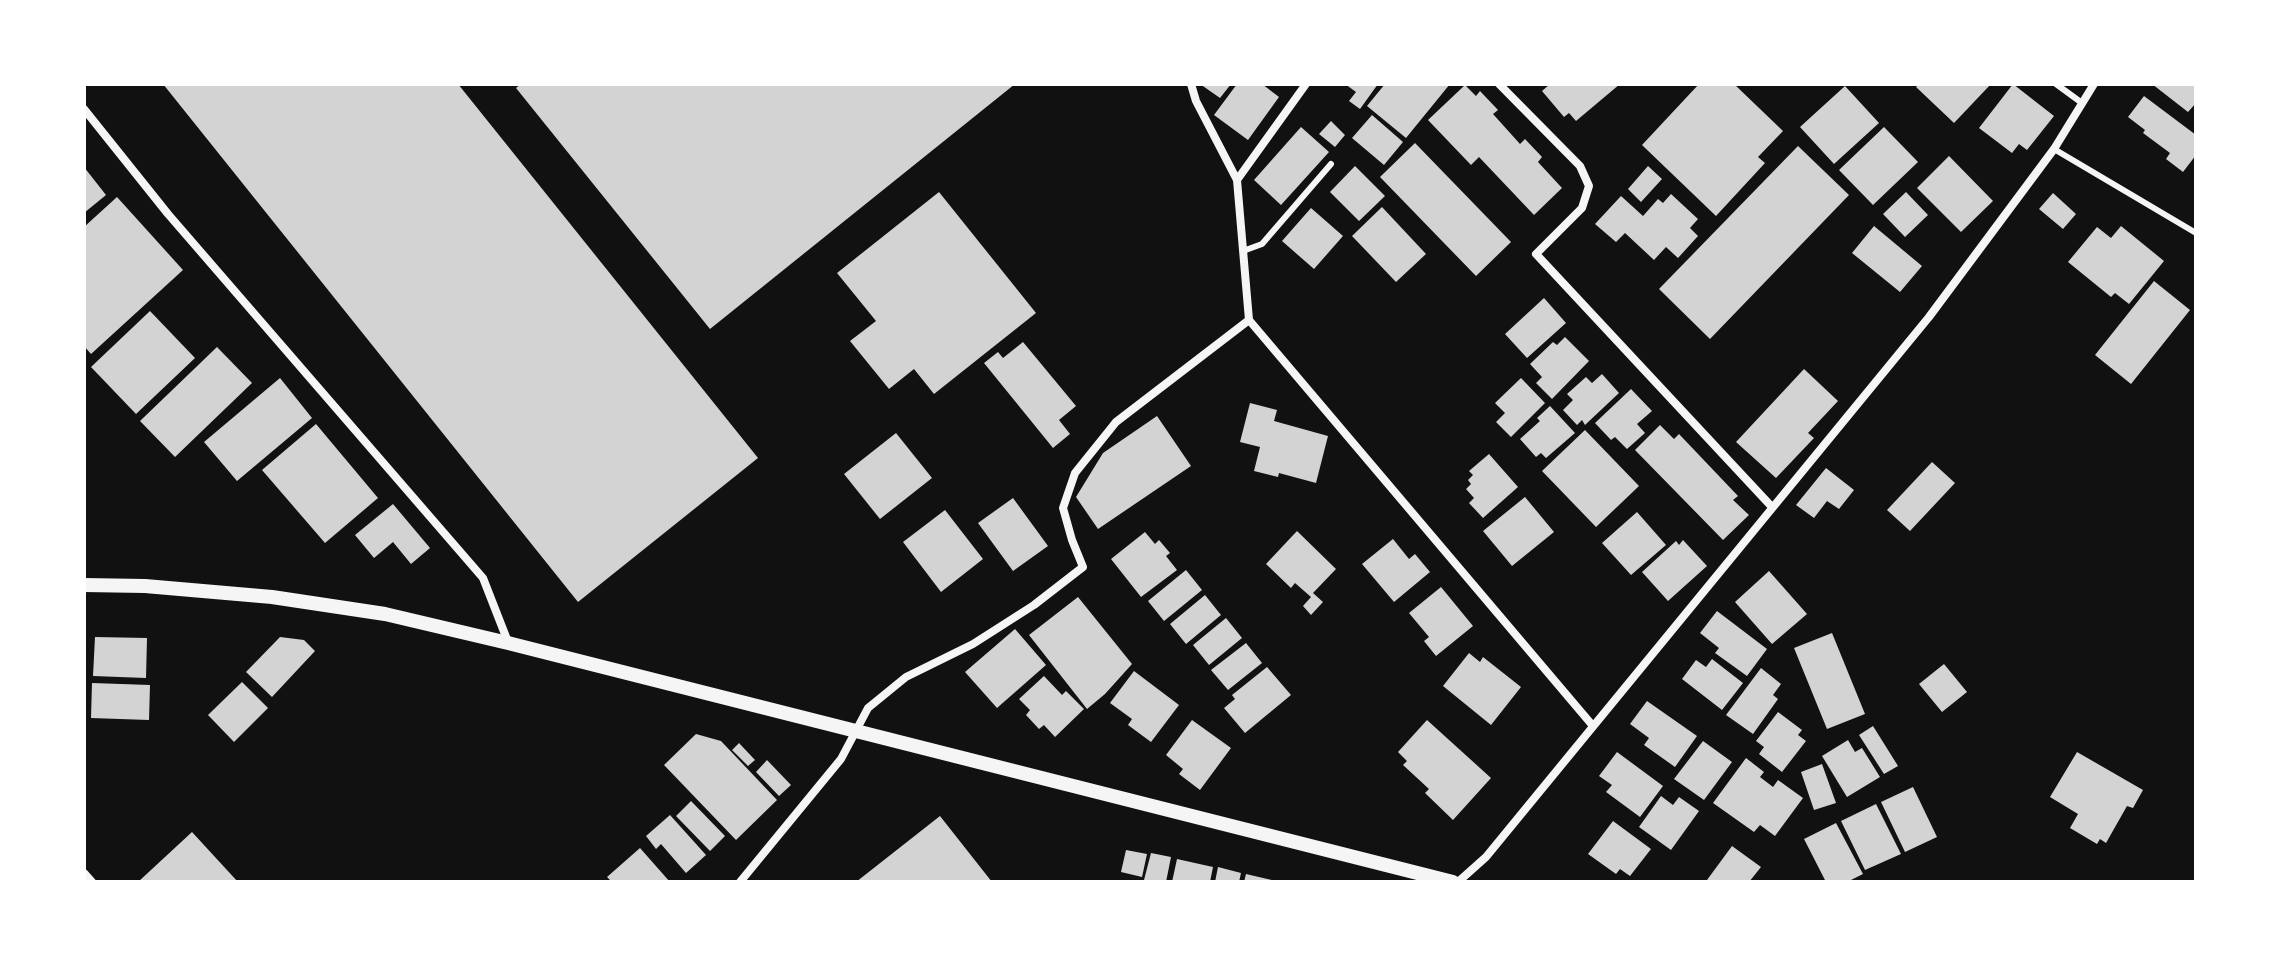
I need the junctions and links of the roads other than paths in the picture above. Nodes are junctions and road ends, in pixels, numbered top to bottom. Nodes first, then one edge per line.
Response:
1 (1191, 84) edge
2 (1306, 84) edge
3 (1499, 84) edge
4 (2056, 84) edge
5 (2094, 84) edge
6 (2082, 103) junction
7 (84, 109) edge
8 (2054, 149) junction
9 (1331, 164) dead end
10 (1237, 180) junction
11 (2196, 233) edge
12 (1243, 251) junction
13 (1249, 320) junction
14 (1772, 507) junction
15 (84, 585) edge
16 (508, 643) junction
17 (1593, 726) junction
18 (855, 730) junction
19 (740, 882) edge
20 (1455, 882) edge

1 - 10 street
2 - 10 street
3 - 14 street
4 - 6 lane
5 - 6 street
6 - 8 street
7 - 16 street
8 - 11 lane
8 - 14 street
9 - 12 lane
10 - 12 street
12 - 13 street
13 - 17 street
13 - 18 street
14 - 17 street
15 - 16 street
16 - 18 street
17 - 20 street
18 - 19 street
18 - 20 street

